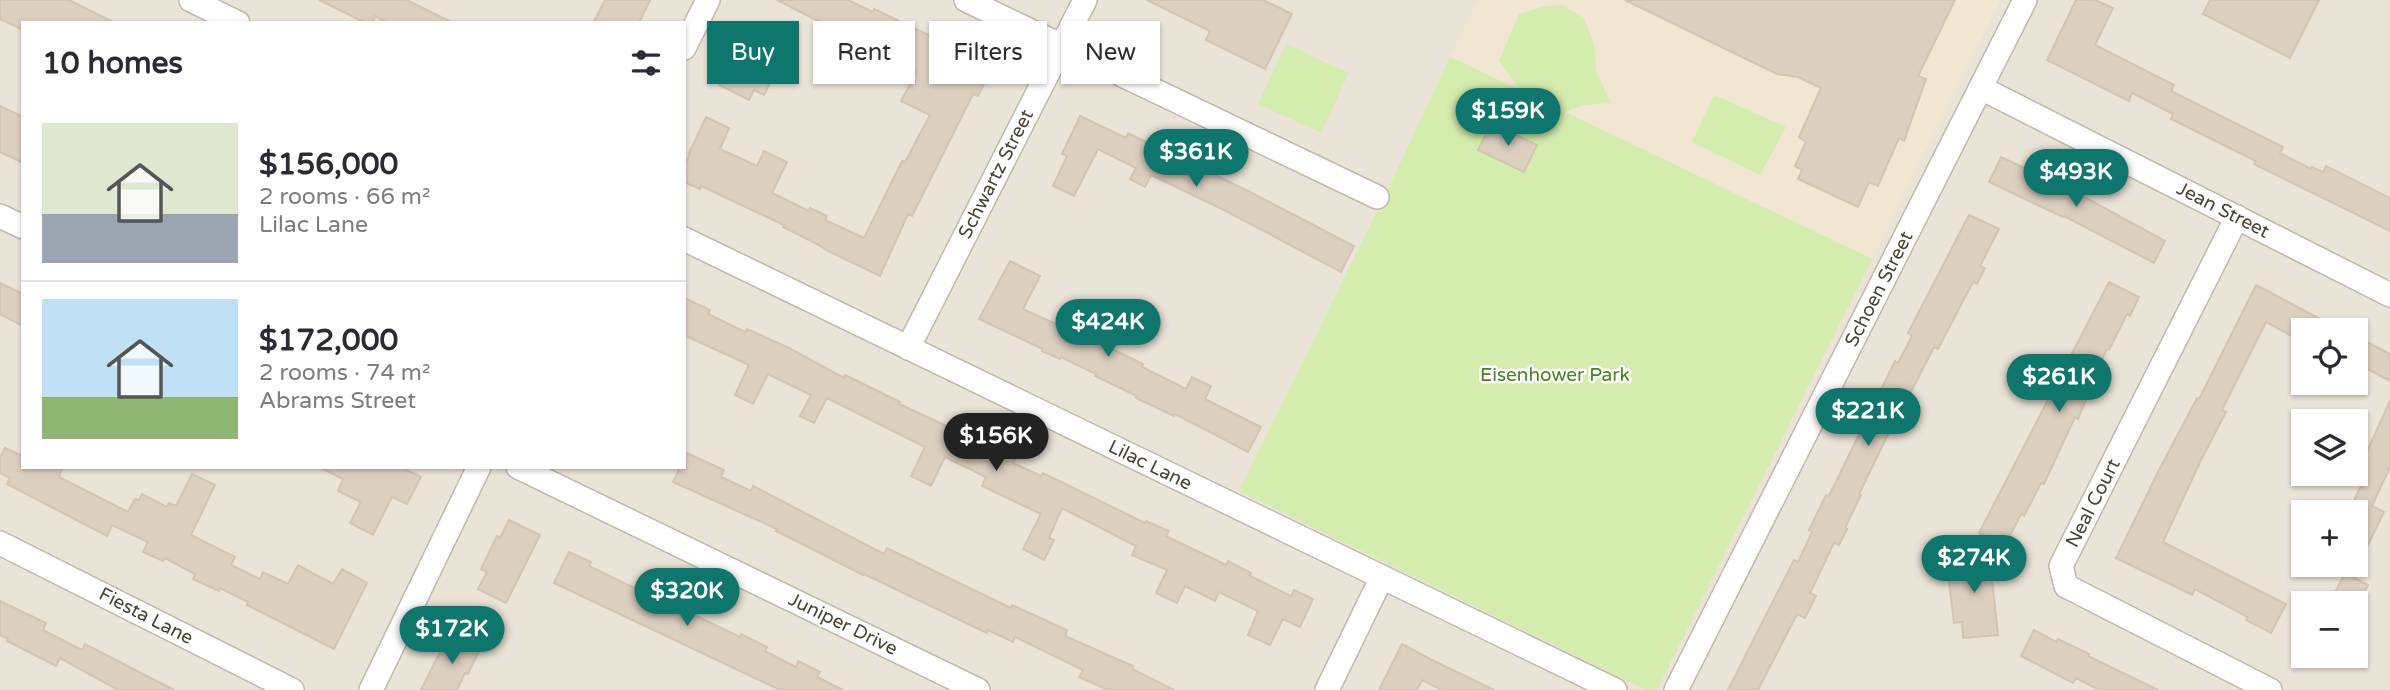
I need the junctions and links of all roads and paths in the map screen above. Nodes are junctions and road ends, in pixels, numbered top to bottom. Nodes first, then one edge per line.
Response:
1 (191, 0) edge
2 (708, 0) edge
3 (966, 0) edge
4 (1085, 0) edge
5 (2025, 0) edge
6 (234, 21) edge
7 (1074, 21) edge
8 (686, 44) edge
9 (1061, 46) joint
10 (1141, 84) edge
11 (1981, 88) junction
12 (1377, 197) dead end
13 (0, 216) edge
14 (2237, 217) junction
15 (21, 226) edge
16 (686, 240) edge
17 (2390, 295) edge
18 (908, 348) junction
19 (478, 469) edge
20 (522, 469) edge
21 (0, 543) edge
22 (1382, 577) junction
23 (292, 690) edge
24 (371, 690) edge
25 (978, 690) edge
26 (1327, 690) edge
27 (1615, 690) edge
28 (1676, 690) edge
29 (2270, 690) edge

1 - 6 street
2 - 8 street
3 - 9 street
4 - 7 street, Schwartz Street
5 - 11 street, Schoen Street
9 - 18 street, Schwartz Street
10 - 12 street
11 - 14 street, Jean Street
11 - 28 street, Schoen Street
13 - 15 street
14 - 17 street, Jean Street
14 - 29 street, Neal Court
16 - 18 street, Lilac Lane
18 - 22 street, Lilac Lane
19 - 24 street
20 - 25 street, Juniper Drive
21 - 23 street, Fiesta Lane
22 - 26 street
22 - 27 street, Lilac Lane

